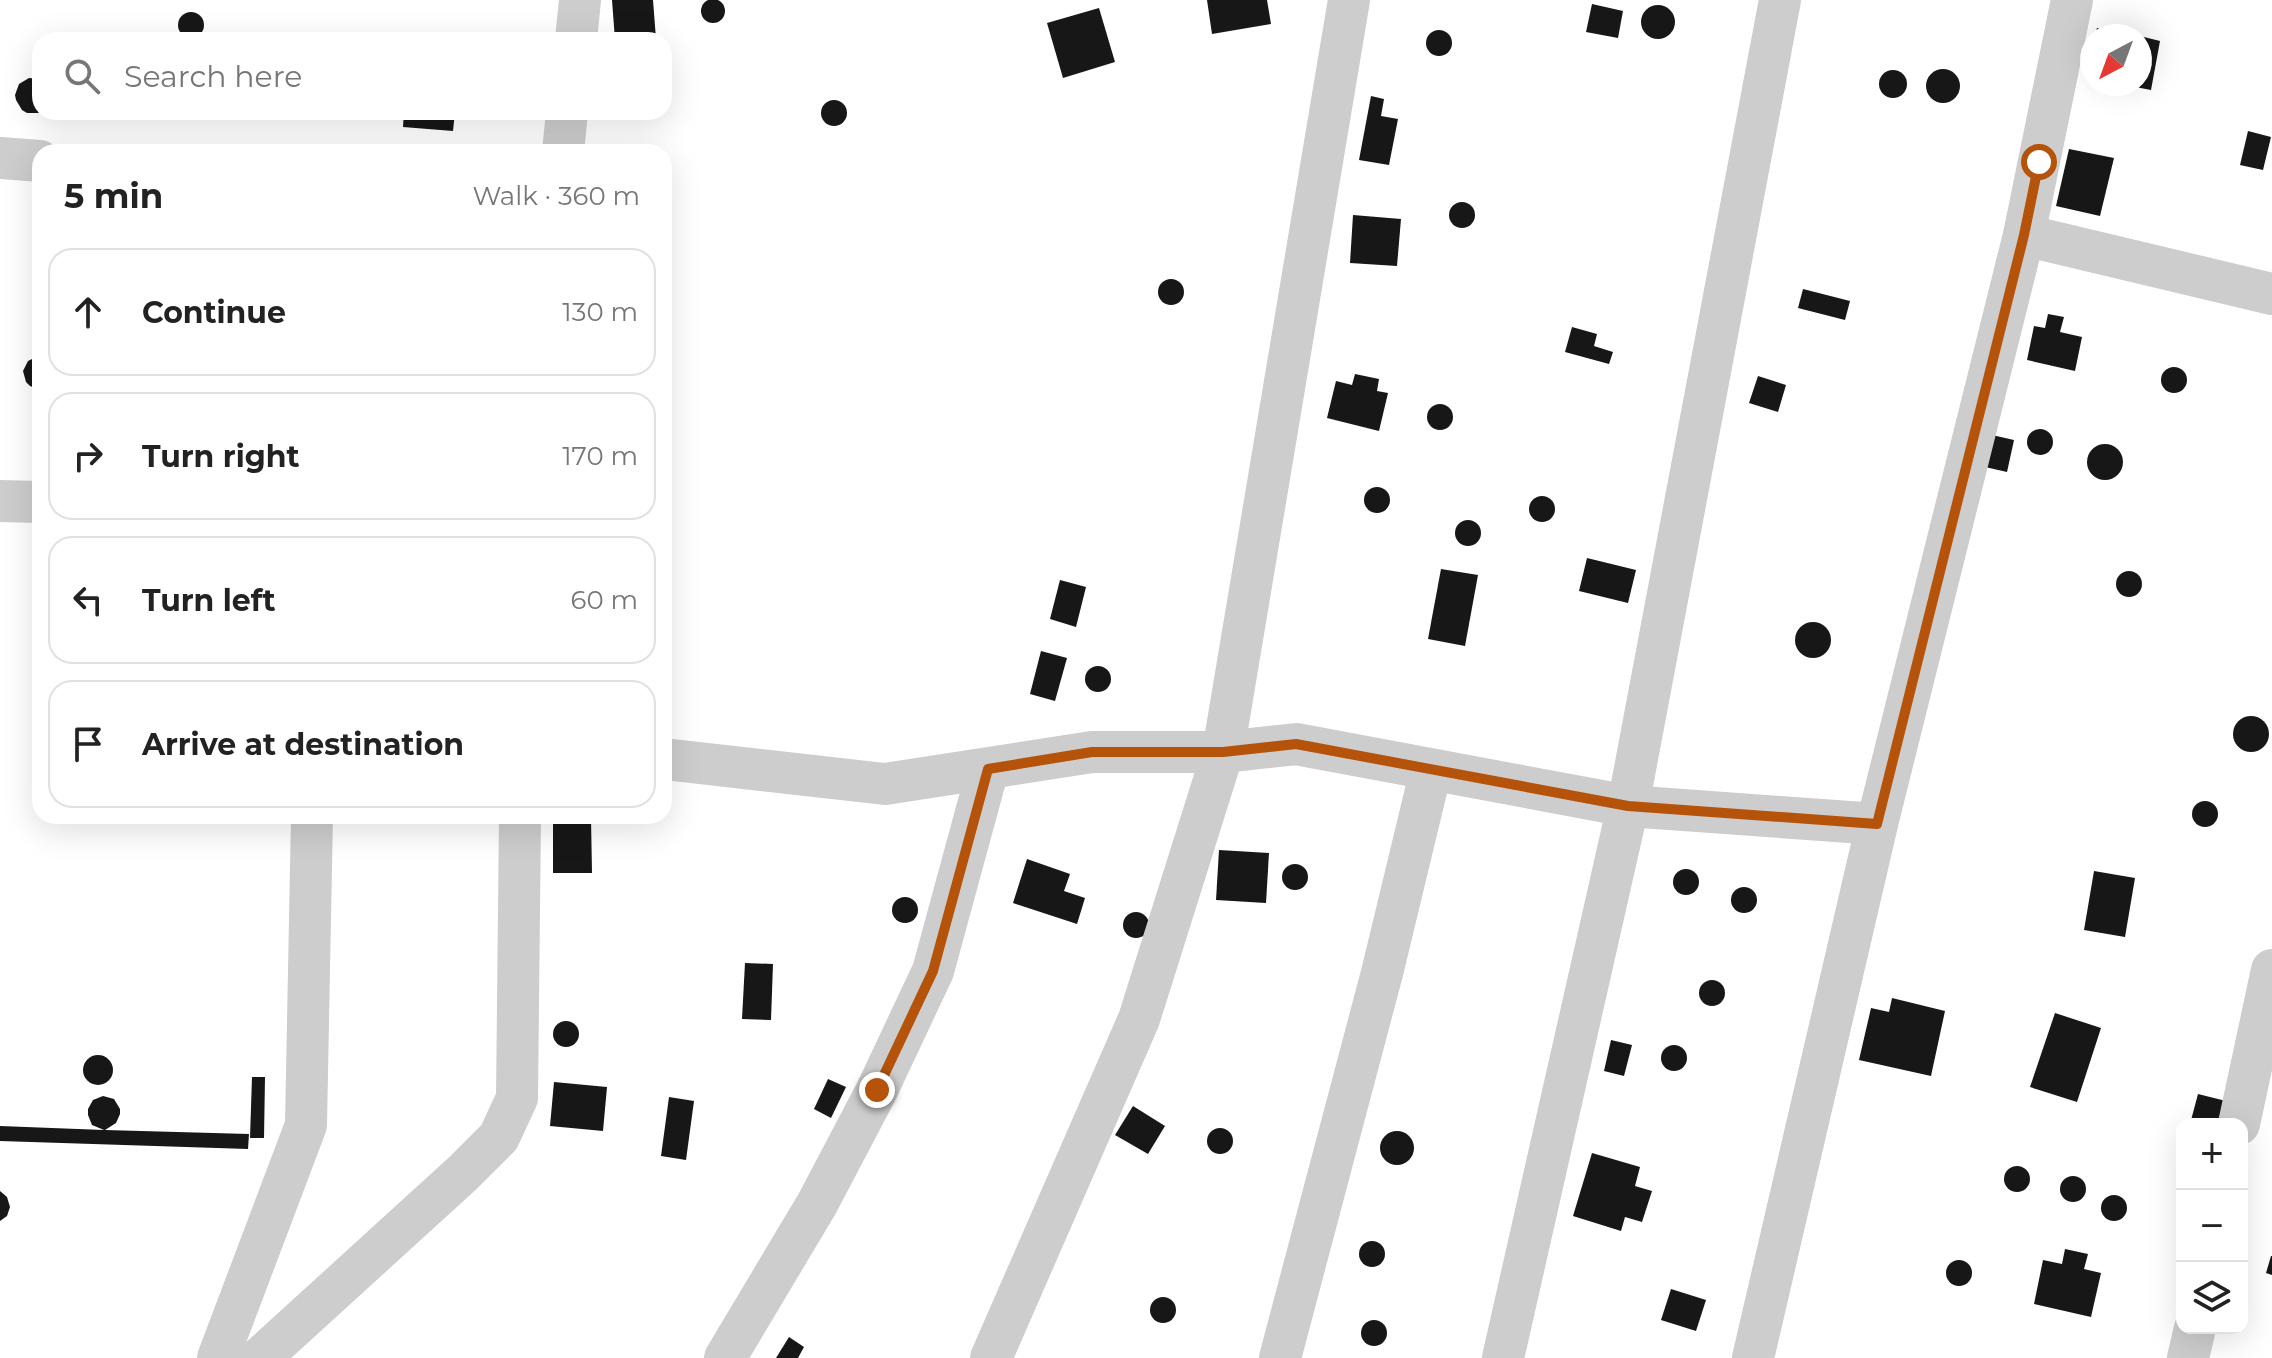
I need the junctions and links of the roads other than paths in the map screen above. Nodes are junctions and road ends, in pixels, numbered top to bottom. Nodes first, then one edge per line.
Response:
1 (580, 0) edge
2 (1349, 0) edge
3 (1780, 0) edge
4 (2072, 0) edge
5 (577, 32) edge
6 (566, 120) edge
7 (564, 144) edge
8 (0, 158) edge
9 (32, 160) edge
10 (2024, 235) junction
11 (2272, 294) edge
12 (0, 501) edge
13 (32, 502) edge
14 (1223, 752) junction
15 (672, 760) edge
16 (988, 769) junction
17 (1431, 770) junction
18 (1628, 806) junction
19 (312, 824) edge
20 (520, 824) edge
21 (1877, 824) junction
22 (2272, 970) edge
23 (2240, 1118) edge
24 (2194, 1334) edge
25 (218, 1358) edge
26 (260, 1358) edge
27 (725, 1358) edge
28 (991, 1358) edge
29 (1280, 1358) edge
30 (1503, 1358) edge
31 (1753, 1358) edge
32 (2188, 1358) edge

1 - 5 street
2 - 14 street
3 - 18 street
4 - 10 street
6 - 7 street
8 - 9 street
10 - 11 street
10 - 21 street
12 - 13 street
14 - 16 street
14 - 17 street
14 - 28 street
15 - 16 street
16 - 27 street
17 - 18 street
17 - 29 street
18 - 21 street
18 - 30 street
19 - 25 street
20 - 26 street
21 - 31 street
22 - 23 street
24 - 32 street

